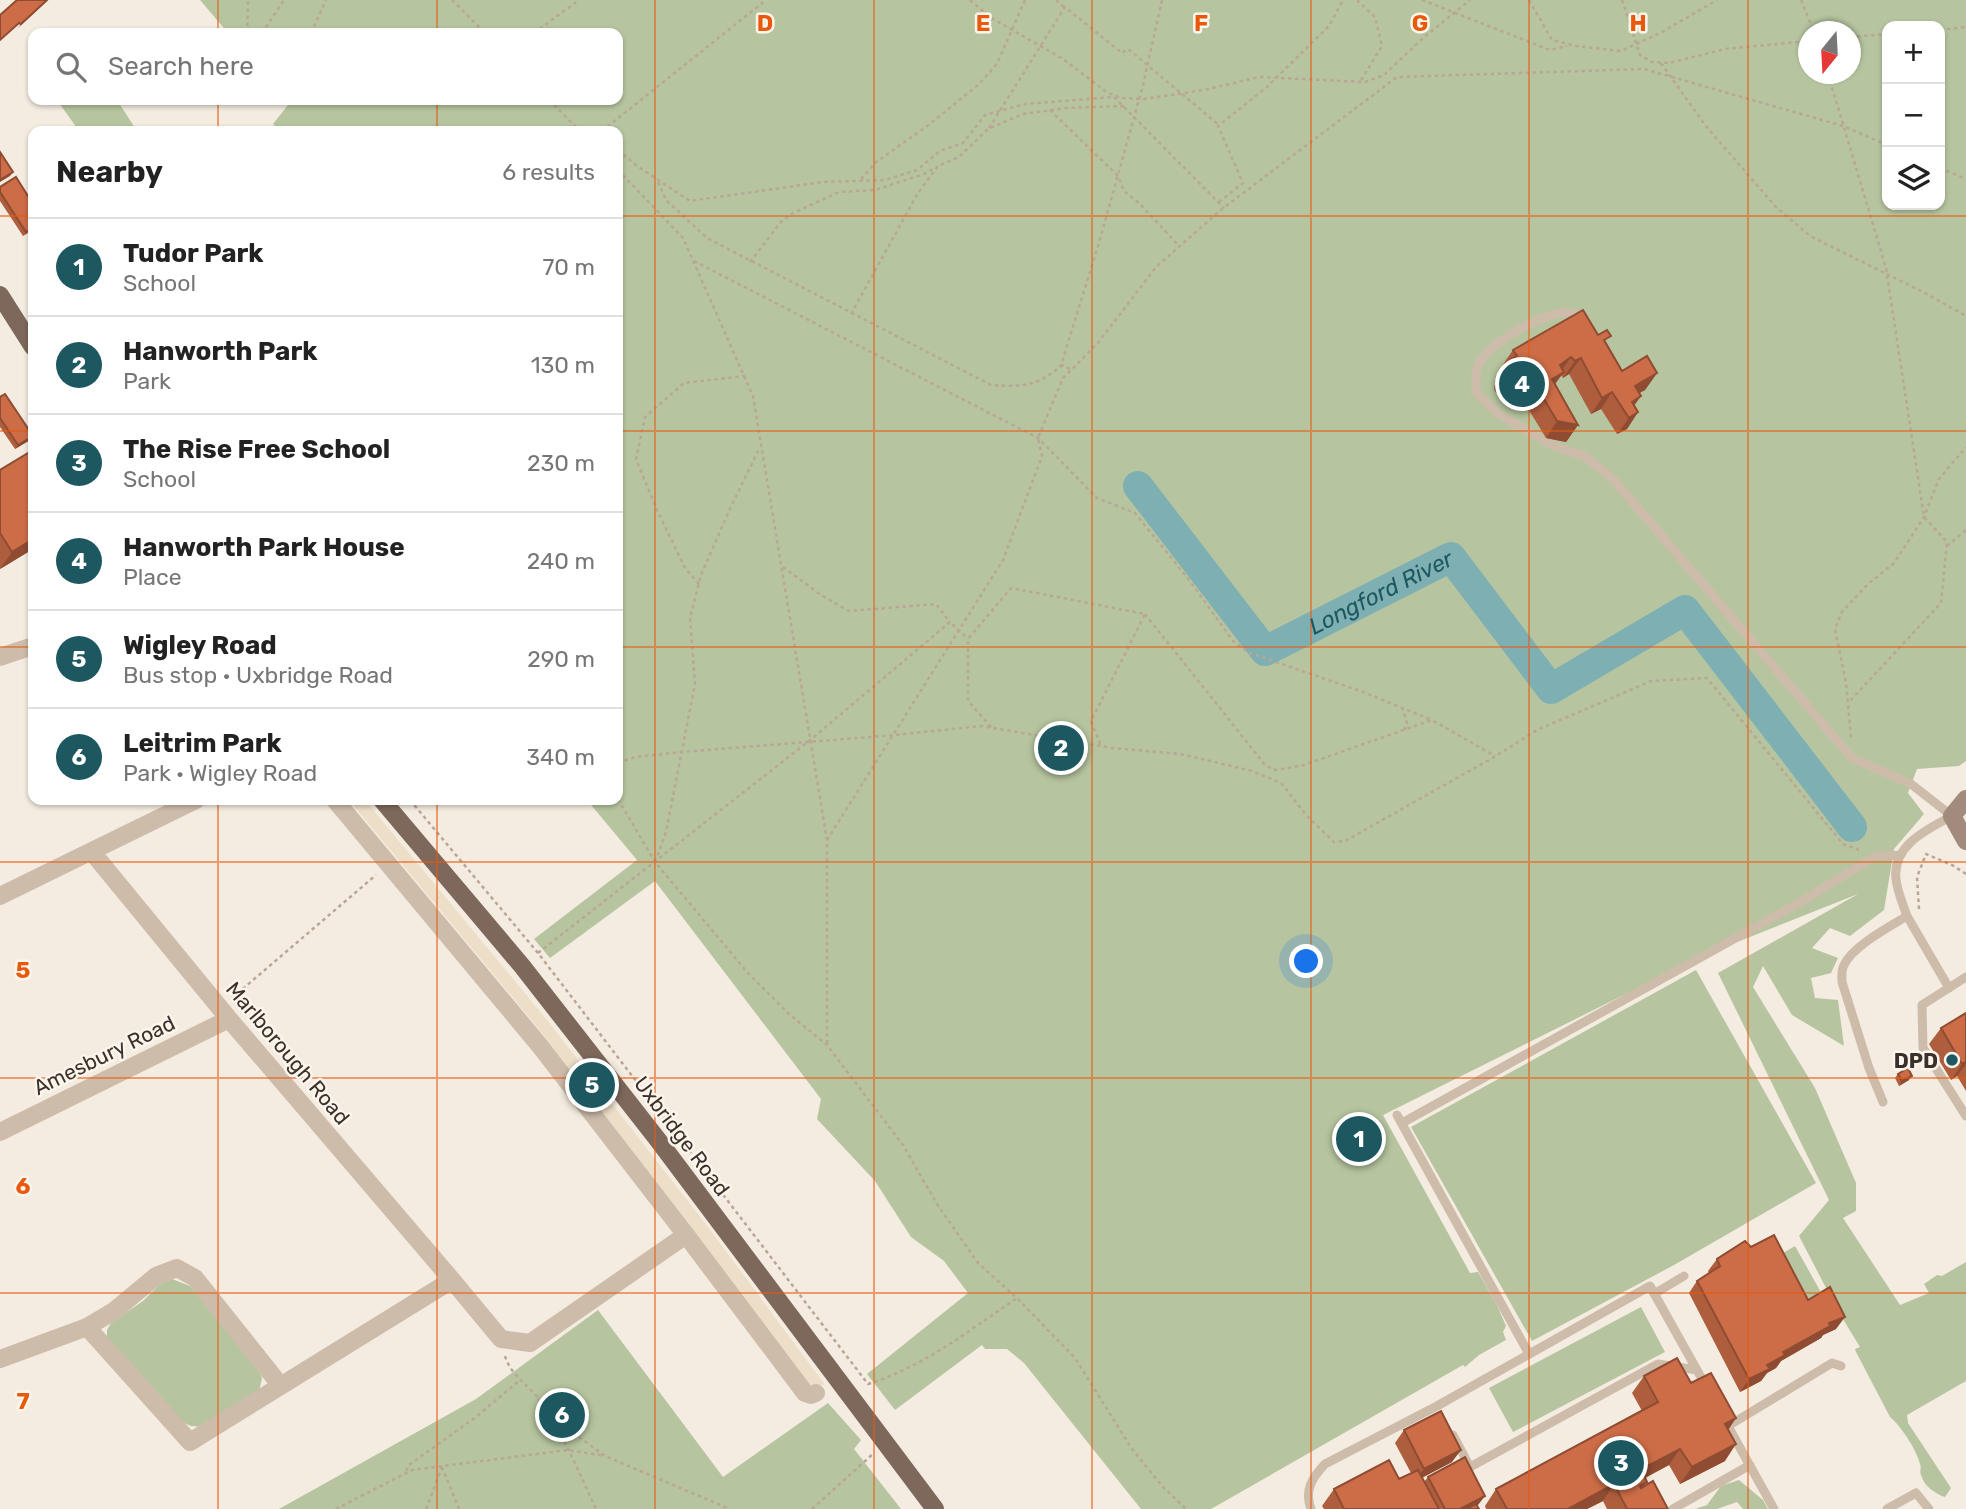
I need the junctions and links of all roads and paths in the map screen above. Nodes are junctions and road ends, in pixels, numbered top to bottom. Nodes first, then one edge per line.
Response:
1 (248, 0) edge
2 (284, 0) edge
3 (326, 0) edge
4 (453, 0) edge
5 (579, 0) edge
6 (766, 0) edge
7 (970, 0) edge
8 (1025, 0) edge
9 (1056, 0) edge
10 (1162, 0) edge
11 (1343, 0) edge
12 (1357, 0) edge
13 (1422, 0) edge
14 (1459, 0) edge
15 (1470, 0) edge
16 (1529, 0) edge
17 (1622, 0) edge
18 (1717, 0) edge
19 (1801, 0) edge
20 (1462, 6) junction
21 (1065, 8) junction
22 (1455, 12) junction
23 (1810, 21) edge
24 (1966, 27) edge
25 (247, 28) edge
26 (265, 28) edge
27 (313, 28) edge
28 (480, 28) edge
29 (541, 28) edge
30 (1945, 29) edge
31 (1011, 30) junction
32 (1882, 34) edge
33 (1861, 36) edge
34 (1798, 42) edge
35 (1636, 44) junction
36 (1570, 45) junction
37 (1041, 47) junction
38 (1661, 63) junction
39 (1147, 65) junction
40 (1670, 76) junction
41 (1276, 78) junction
42 (1360, 82) junction
43 (1831, 84) edge
44 (1182, 93) junction
45 (1114, 97) junction
46 (1139, 99) junction
47 (554, 105) edge
48 (1124, 106) junction
49 (1050, 110) junction
50 (1000, 111) junction
51 (1134, 117) junction
52 (1219, 125) junction
53 (1843, 125) junction
54 (575, 126) edge
55 (608, 126) edge
56 (988, 129) junction
57 (1882, 143) edge
58 (623, 154) edge
59 (938, 166) junction
60 (1945, 169) edge
61 (623, 175) edge
62 (1118, 176) junction
63 (1966, 179) edge
64 (657, 180) junction
65 (860, 180) junction
66 (1219, 202) junction
67 (1224, 208) junction
68 (1180, 247) junction
69 (694, 261) junction
70 (750, 262) junction
71 (1887, 274) junction
72 (0, 295) edge
73 (851, 314) junction
74 (1966, 316) edge
75 (1590, 328) edge
76 (28, 339) edge
77 (1062, 365) junction
78 (1072, 369) junction
79 (745, 376) junction
80 (1038, 438) junction
81 (761, 445) junction
82 (1966, 447) edge
83 (1924, 516) junction
84 (1966, 530) edge
85 (1947, 547) junction
86 (782, 566) junction
87 (699, 584) junction
88 (1146, 614) junction
89 (950, 622) junction
90 (960, 631) junction
91 (968, 639) junction
92 (28, 648) edge
93 (0, 657) edge
94 (1849, 702) junction
95 (1402, 708) junction
96 (1432, 720) junction
97 (992, 728) junction
98 (1404, 731) junction
99 (895, 735) junction
100 (809, 741) junction
101 (1101, 746) junction
102 (682, 752) junction
103 (1496, 757) junction
104 (1852, 758) junction
105 (623, 761) edge
106 (1270, 767) junction
107 (1266, 776) junction
108 (1966, 799) edge
109 (186, 805) edge
110 (339, 805) edge
111 (387, 805) edge
112 (414, 805) edge
113 (622, 805) edge
114 (1952, 816) junction
115 (827, 840) junction
116 (1966, 841) edge
117 (92, 852) junction
118 (1901, 855) junction
119 (1876, 856) junction
120 (655, 862) junction
121 (389, 864) junction
122 (1966, 874) edge
123 (0, 896) edge
124 (1909, 921) junction
125 (538, 953) junction
126 (522, 966) junction
127 (1966, 977) edge
128 (1949, 988) junction
129 (225, 1014) junction
130 (827, 1045) junction
131 (1883, 1102) dead end
132 (1966, 1116) edge
133 (0, 1132) edge
134 (687, 1235) junction
135 (1684, 1276) dead end
136 (452, 1280) junction
137 (1654, 1294) junction
138 (1017, 1298) junction
139 (87, 1327) junction
140 (501, 1339) junction
141 (1529, 1354) junction
142 (0, 1359) edge
143 (1841, 1366) dead end
144 (1697, 1370) junction
145 (520, 1380) junction
146 (281, 1386) junction
147 (1709, 1392) edge
148 (816, 1393) dead end
149 (538, 1399) junction
150 (1437, 1406) junction
151 (1721, 1415) edge
152 (1444, 1418) edge
153 (1728, 1426) junction
154 (1450, 1430) edge
155 (568, 1450) junction
156 (605, 1456) junction
157 (864, 1461) dead end
158 (1750, 1465) junction
159 (443, 1467) junction
160 (405, 1473) junction
161 (1927, 1505) edge
162 (336, 1509) edge
163 (426, 1509) edge
164 (459, 1509) edge
165 (596, 1509) edge
166 (730, 1509) edge
167 (813, 1509) edge
168 (935, 1509) edge
169 (1186, 1509) edge
170 (1311, 1509) edge
171 (1673, 1509) edge
172 (1774, 1509) edge
173 (1887, 1509) edge

1 - 25 path
2 - 26 path
3 - 27 path
4 - 28 path
5 - 29 path
6 - 55 path
7 - 31 path
8 - 31 path
9 - 21 path
10 - 39 path
11 - 41 path
12 - 42 path
13 - 22 path
14 - 20 path
15 - 20 path
16 - 36 path
17 - 35 path
18 - 35 path
19 - 23 path
20 - 22 path
21 - 37 path
21 - 39 path
22 - 36 path
22 - 42 path
24 - 30 path
31 - 37 path
31 - 65 path
32 - 33 path
34 - 38 path
35 - 36 path
35 - 38 path
37 - 45 path
37 - 50 path
38 - 40 path
39 - 44 path
39 - 46 path
40 - 53 path
40 - 67 path
40 - 71 path
41 - 42 path
41 - 44 path
41 - 52 path
43 - 53 path
44 - 46 path
44 - 52 path
45 - 46 path
45 - 48 path
45 - 50 path
46 - 51 path
47 - 54 path
48 - 49 path
48 - 51 path
49 - 56 path
49 - 62 path
50 - 56 path
50 - 65 path
51 - 62 path
51 - 66 path
52 - 66 path
53 - 57 path
53 - 71 path
56 - 59 path
58 - 64 path
59 - 70 path
59 - 73 path
60 - 63 path
61 - 69 path
62 - 68 path
62 - 77 path
64 - 65 path
64 - 70 path
66 - 67 path
67 - 68 path
68 - 78 path
69 - 79 path
69 - 80 path
70 - 73 path
71 - 74 path
71 - 83 path
72 - 76 main road
73 - 77 path
75 - 104 lane
77 - 78 path
78 - 80 path
79 - 81 path
79 - 87 path
80 - 90 path
80 - 95 path
81 - 86 path
81 - 87 path
82 - 83 path
83 - 85 path
83 - 94 path
84 - 85 path
85 - 94 path
86 - 89 path
86 - 100 path
87 - 102 path
88 - 91 path
88 - 101 path
88 - 106 path
89 - 90 path
89 - 100 path
90 - 91 path
90 - 99 path
91 - 97 path
92 - 93 street
94 - 104 path
95 - 96 path
95 - 98 path
96 - 98 path
96 - 103 path
97 - 99 path
97 - 101 path
98 - 106 path
99 - 100 path
99 - 115 path
100 - 102 path
100 - 115 path
100 - 120 path
101 - 107 path
102 - 105 path
102 - 120 path
103 - 107 path
103 - 119 path
104 - 114 lane
106 - 107 path
108 - 114 street
109 - 117 street
110 - 121 street
111 - 126 main road, Uxbridge Road
112 - 125 path
113 - 120 path
114 - 116 street
114 - 118 lane
115 - 130 path
117 - 123 street
117 - 129 street, Marlborough Road
118 - 119 lane
118 - 124 lane
119 - 141 lane
120 - 125 path
120 - 130 path
121 - 129 path
121 - 134 street
122 - 124 path
124 - 128 lane
124 - 131 lane
125 - 126 path
125 - 138 path
126 - 168 main road, Uxbridge Road
127 - 128 lane
128 - 132 lane
129 - 133 street, Amesbury Road
129 - 136 street, Marlborough Road
130 - 138 path
134 - 140 street
134 - 148 street
135 - 137 lane
136 - 140 street, Marlborough Road
136 - 146 street
137 - 141 lane
137 - 144 lane
138 - 169 path
139 - 142 street
139 - 146 street
139 - 146 street
140 - 145 path
141 - 150 lane
143 - 153 lane
144 - 147 lane
144 - 154 lane
145 - 149 path
145 - 160 path
149 - 155 path
149 - 156 path
150 - 152 lane
150 - 170 lane
151 - 153 lane
153 - 158 lane
155 - 156 path
155 - 159 path
155 - 165 path
156 - 166 path
157 - 167 path
158 - 171 lane
158 - 172 lane
159 - 160 path
159 - 163 path
159 - 164 path
160 - 162 path
161 - 173 lane

